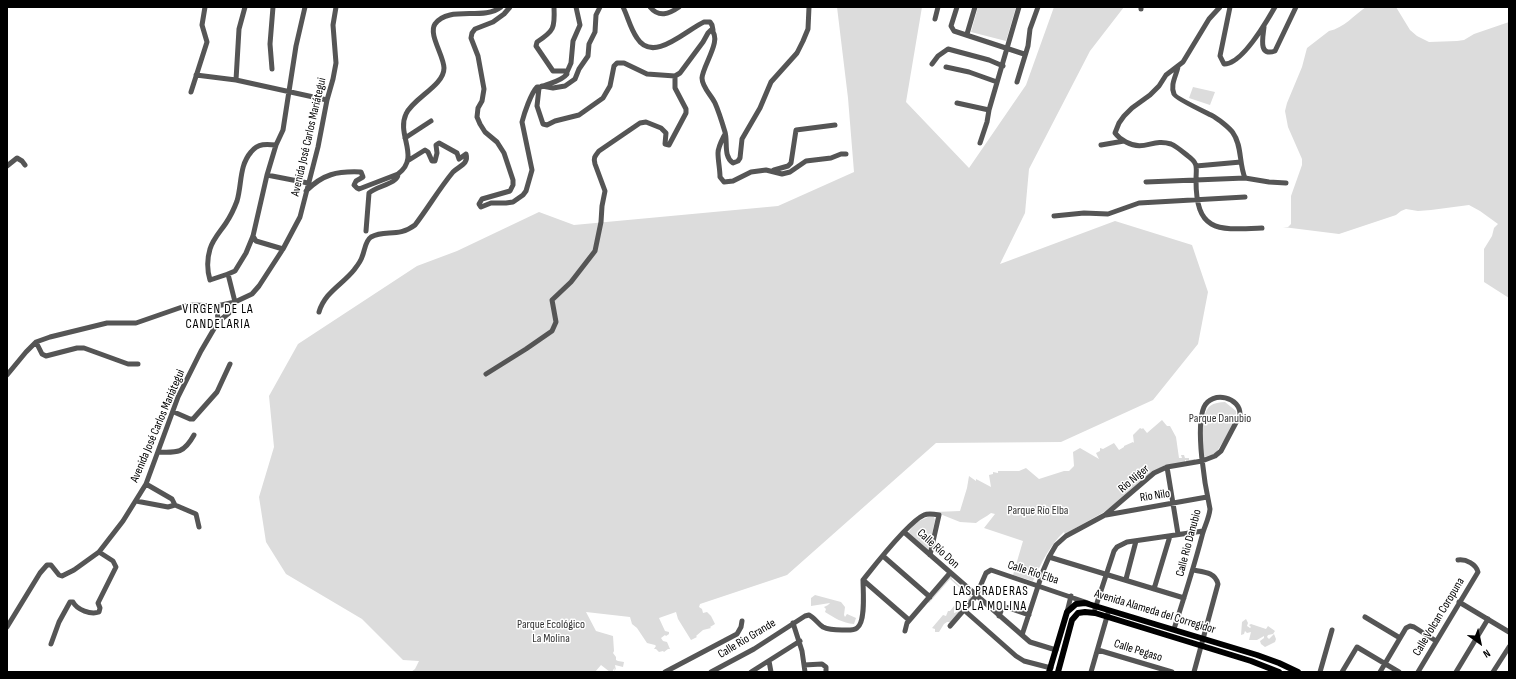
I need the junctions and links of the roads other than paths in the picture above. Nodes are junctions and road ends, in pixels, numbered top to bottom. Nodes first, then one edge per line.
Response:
1 (205, 7) edge
2 (245, 7) edge
3 (273, 7) edge
4 (305, 7) edge
5 (336, 7) edge
6 (501, 7) edge
7 (510, 7) edge
8 (554, 7) edge
9 (576, 7) edge
10 (600, 7) edge
11 (623, 7) edge
12 (650, 7) edge
13 (679, 7) edge
14 (809, 7) edge
15 (938, 7) edge
16 (957, 7) edge
17 (975, 7) edge
18 (1019, 7) edge
19 (1038, 7) edge
20 (1230, 7) edge
21 (1275, 7) edge
22 (1296, 7) edge
23 (1220, 8) edge
24 (935, 19) dead end
25 (1264, 27) junction
26 (713, 30) junction
27 (967, 34) junction
28 (1008, 48) junction
29 (1024, 54) junction
30 (932, 64) dead end
31 (1003, 66) junction
32 (946, 67) dead end
33 (1178, 67) junction
34 (272, 70) dead end
35 (567, 72) junction
36 (196, 76) junction
37 (676, 76) junction
38 (236, 80) junction
39 (997, 82) junction
40 (1017, 82) dead end
41 (542, 87) junction
42 (191, 92) dead end
43 (290, 92) junction
44 (327, 100) junction
45 (957, 103) dead end
46 (989, 110) junction
47 (431, 121) dead end
48 (835, 125) dead end
49 (726, 134) junction
50 (405, 138) junction
51 (1124, 141) junction
52 (980, 143) dead end
53 (276, 145) junction
54 (1101, 146) dead end
55 (846, 154) dead end
56 (409, 160) junction
57 (1241, 162) junction
58 (25, 165) dead end
59 (7, 166) edge
60 (1196, 166) junction
61 (771, 171) junction
62 (398, 174) junction
63 (267, 176) junction
64 (1245, 178) junction
65 (1196, 180) junction
66 (1146, 182) dead end
67 (308, 183) junction
68 (1286, 183) dead end
69 (306, 191) junction
70 (1245, 197) dead end
71 (1198, 200) junction
72 (1054, 216) dead end
73 (1262, 228) dead end
74 (366, 231) dead end
75 (253, 236) junction
76 (283, 249) junction
77 (228, 274) junction
78 (235, 302) junction
79 (217, 306) junction
80 (319, 312) dead end
81 (218, 322) junction
82 (36, 342) junction
83 (138, 364) dead end
84 (230, 364) dead end
85 (486, 374) dead end
86 (7, 375) edge
87 (174, 412) junction
88 (194, 435) dead end
89 (158, 452) junction
90 (1202, 461) junction
91 (1167, 467) junction
92 (146, 484) junction
93 (1208, 497) junction
94 (136, 501) junction
95 (1173, 503) junction
96 (175, 504) junction
97 (1105, 515) junction
98 (199, 527) dead end
99 (1204, 531) junction
100 (904, 532) junction
101 (1178, 534) junction
102 (1170, 536) junction
103 (1136, 542) junction
104 (99, 552) junction
105 (930, 555) junction
106 (883, 556) junction
107 (1049, 557) junction
108 (1458, 560) dead end
109 (1193, 570) junction
110 (950, 574) junction
111 (1107, 574) junction
112 (1126, 579) junction
113 (863, 580) junction
114 (1038, 586) junction
115 (1154, 589) junction
116 (976, 596) junction
117 (1071, 596) junction
118 (930, 597) junction
119 (1184, 598) junction
120 (1460, 602) junction
121 (1090, 603) junction
122 (1096, 605) junction
123 (1109, 609) junction
124 (964, 610) junction
125 (1067, 612) junction
126 (1095, 613) junction
127 (1029, 615) junction
128 (999, 616) junction
129 (1107, 617) junction
130 (1365, 617) dead end
131 (1488, 619) junction
132 (909, 620) junction
133 (742, 621) dead end
134 (793, 623) junction
135 (950, 626) dead end
136 (7, 627) edge
137 (1174, 629) junction
138 (1332, 630) dead end
139 (905, 631) dead end
140 (1509, 632) edge
141 (1022, 635) junction
142 (1204, 638) junction
143 (1400, 638) junction
144 (800, 641) junction
145 (1436, 641) junction
146 (51, 644) dead end
147 (1202, 646) junction
148 (1509, 647) edge
149 (1056, 650) junction
150 (1098, 650) junction
151 (1507, 654) edge
152 (769, 661) junction
153 (1385, 664) junction
154 (804, 665) junction
155 (1050, 670) edge
156 (1161, 670) edge
157 (665, 672) edge
158 (711, 672) edge
159 (751, 672) edge
160 (771, 672) edge
161 (805, 672) edge
162 (826, 672) edge
163 (1058, 672) edge
164 (1091, 672) edge
165 (1172, 672) edge
166 (1194, 672) edge
167 (1279, 672) edge
168 (1298, 672) edge
169 (1320, 672) edge
170 (1342, 672) edge
171 (1380, 672) edge
172 (1399, 672) edge
173 (1418, 672) edge
174 (1456, 672) edge
175 (1493, 672) edge

1 - 36 street
2 - 38 street
3 - 34 street
4 - 43 street
5 - 44 street, Avenida José Carlos Mariátegui
6 - 50 street
7 - 41 street
8 - 35 street
9 - 35 street
10 - 41 street
11 - 26 street
12 - 13 street
14 - 49 street
15 - 24 street
16 - 27 street
17 - 27 street
18 - 28 street
19 - 29 street
20 - 25 street
21 - 25 street
22 - 25 street
23 - 33 street
26 - 37 street
26 - 49 street
27 - 28 street
28 - 29 street
28 - 31 street
29 - 40 street
30 - 31 street
31 - 39 street
32 - 39 street
33 - 51 street
33 - 57 street
35 - 41 street
36 - 38 street
36 - 42 street
37 - 41 street
37 - 85 street
38 - 43 street
39 - 46 street
43 - 44 street
43 - 53 street
44 - 67 street, Avenida José Carlos Mariátegui
45 - 46 street
46 - 52 street
47 - 50 street
48 - 61 street
49 - 61 street
50 - 56 street
51 - 54 street
51 - 60 street
53 - 63 street
53 - 77 street
55 - 61 street
56 - 62 street
56 - 80 street
57 - 60 street
57 - 64 street
58 - 59 street
60 - 65 street
62 - 69 street
62 - 74 street
63 - 67 street
63 - 75 street
64 - 65 street
64 - 68 street
65 - 66 street
65 - 71 street
67 - 69 street, Avenida José Carlos Mariátegui
69 - 76 street, Avenida José Carlos Mariátegui
70 - 71 street
71 - 72 street
71 - 73 street
75 - 76 street
75 - 77 street
76 - 78 street, Avenida José Carlos Mariátegui
77 - 78 street
78 - 79 street
78 - 81 street, Avenida José Carlos Mariátegui
79 - 81 street
79 - 82 street
81 - 87 street, Avenida José Carlos Mariátegui
82 - 83 street
82 - 86 street
84 - 87 street
87 - 89 street, Avenida José Carlos Mariátegui
88 - 89 street
89 - 92 street, Avenida José Carlos Mariátegui
90 - 90 street, Rio Niger
90 - 91 street, Rio Niger
90 - 93 street, Calle Rio Danubio
91 - 95 street
91 - 97 street, Rio Niger
92 - 94 street, Avenida José Carlos Mariátegui
92 - 96 street
93 - 95 street, Rio Nilo
93 - 99 street, Calle Rio Danubio
94 - 96 street
94 - 104 street, Avenida José Carlos Mariátegui
95 - 97 street, Rio Nilo
95 - 101 street
96 - 98 street
97 - 107 street
99 - 101 street
99 - 109 street, Calle Rio Danubio
100 - 105 street, Calle Río Don
100 - 105 street
100 - 106 street
101 - 102 street
102 - 103 street
102 - 115 street
103 - 111 street
103 - 112 street
104 - 136 street, Avenida José Carlos Mariátegui
104 - 146 street
105 - 110 street, Calle Río Don
106 - 113 street
106 - 118 street
107 - 111 street
107 - 114 street
108 - 120 street, Calle Volcan Coropuna
109 - 119 street, Calle Rio Danubio
109 - 142 street
110 - 116 street, Calle Río Don
110 - 118 street
111 - 112 street
111 - 122 street
112 - 115 street
113 - 132 street
113 - 134 street, Calle Rio Grande
114 - 116 street, Calle Río Elba
114 - 117 street, Calle Río Elba
114 - 127 street
115 - 119 street
116 - 124 street
116 - 128 street, Calle Río Don
117 - 121 street, Calle Río Elba
117 - 125 street, Calle Río Elba
118 - 132 street
119 - 137 street, Calle Rio Danubio
120 - 131 street
120 - 145 street, Calle Volcan Coropuna
121 - 122 main road, Avenida Alameda del Corregidor
121 - 125 main road, Avenida Alameda del Corregidor
122 - 123 main road, Avenida Alameda del Corregidor
122 - 126 street
123 - 129 street
123 - 137 main road, Avenida Alameda del Corregidor
124 - 135 street
124 - 155 street
125 - 149 main road
126 - 129 main road, Avenida Alameda del Corregidor
126 - 163 main road, Avenida Alameda del Corregidor
127 - 128 street
127 - 141 street
128 - 141 street, Calle Río Don
129 - 147 main road, Avenida Alameda del Corregidor
129 - 150 street
130 - 143 street
131 - 140 street
131 - 174 street
132 - 139 street
133 - 157 street
134 - 144 street
134 - 158 street, Calle Rio Grande
137 - 142 main road, Avenida Alameda del Corregidor
138 - 169 street
141 - 149 street, Calle Río Don
142 - 147 street
142 - 168 main road, Avenida Alameda del Corregidor
143 - 145 street
143 - 153 street
144 - 152 street
144 - 154 street
145 - 173 street, Calle Volcan Coropuna
147 - 166 street
147 - 167 main road, Avenida Alameda del Corregidor
148 - 151 street
149 - 155 main road
150 - 156 street, Calle Pegaso
150 - 164 street
151 - 175 street
152 - 159 street
152 - 160 street
153 - 170 street
153 - 171 street
153 - 172 street
154 - 161 street
154 - 162 street
156 - 165 street, Calle Pegaso

